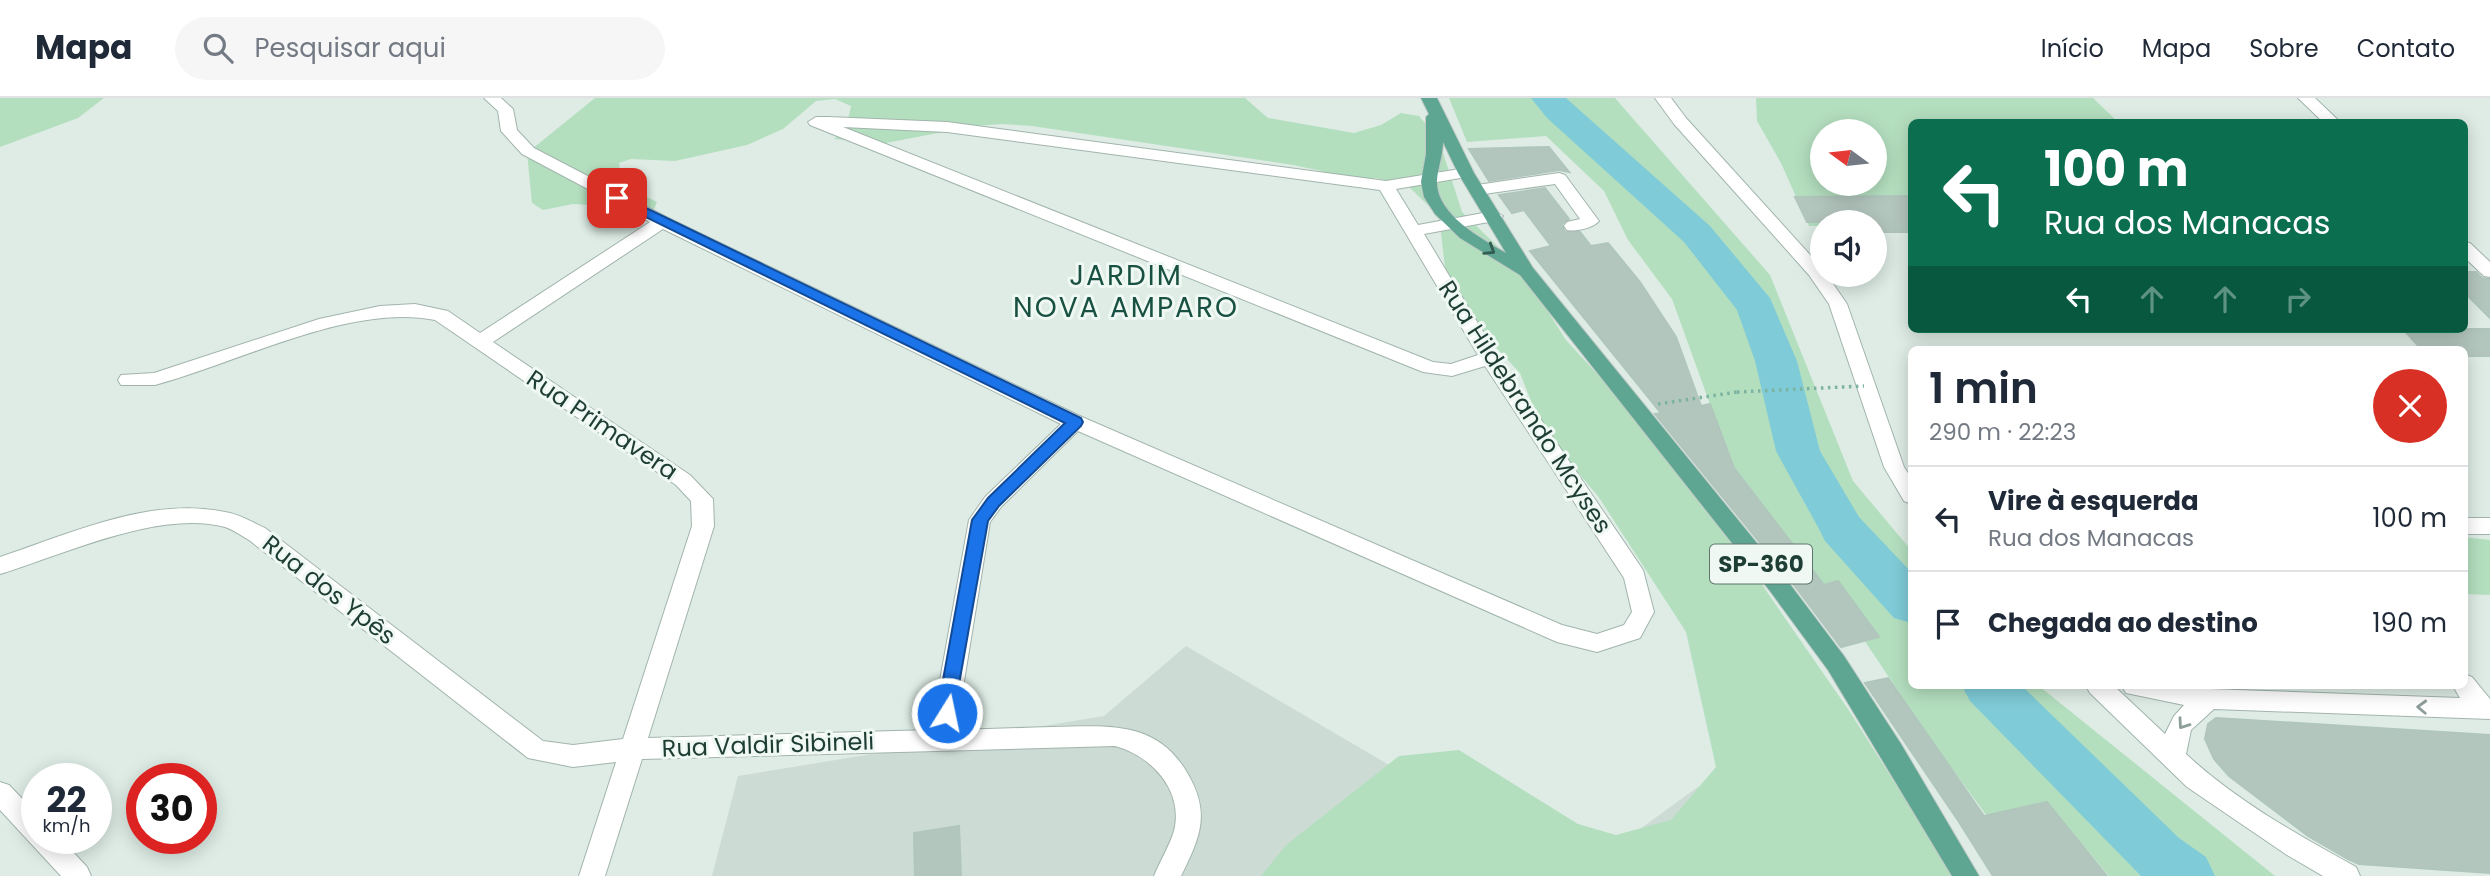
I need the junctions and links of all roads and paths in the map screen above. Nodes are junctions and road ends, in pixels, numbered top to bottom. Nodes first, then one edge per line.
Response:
1 (492, 98) edge
2 (1663, 98) edge
3 (2306, 98) edge
4 (1431, 105) edge
5 (2329, 119) edge
6 (1466, 173) junction
7 (1429, 179) junction
8 (1386, 186) junction
9 (1477, 190) junction
10 (1494, 216) junction
11 (662, 222) junction
12 (1455, 224) junction
13 (1573, 226) dead end
14 (1414, 231) junction
15 (2468, 251) edge
16 (1526, 271) junction
17 (2490, 272) edge
18 (480, 342) junction
19 (1489, 358) junction
20 (128, 380) dead end
21 (1848, 386) dead end
22 (1864, 386) dead end
23 (1852, 399) dead end
24 (1635, 407) junction
25 (1075, 422) junction
26 (1908, 491) edge
27 (2468, 526) edge
28 (2490, 526) edge
29 (0, 566) edge
30 (2101, 689) edge
31 (2151, 689) edge
32 (2468, 689) edge
33 (2209, 699) junction
34 (2485, 709) edge
35 (942, 740) junction
36 (632, 749) junction
37 (2173, 757) junction
38 (0, 793) edge
39 (21, 815) edge
40 (58, 854) edge
41 (78, 876) edge
42 (592, 876) edge
43 (1167, 876) edge
44 (1966, 876) edge
45 (2347, 876) edge

1 - 11 street
2 - 26 street
3 - 5 street
4 - 6 main road, SP-360
4 - 7 main road, SP-360
6 - 7 street
6 - 9 main road, SP-360
7 - 8 street
7 - 12 main road, SP-360
8 - 14 street, Rua Hildebrando Mcyses
8 - 19 street
9 - 10 main road, SP-360
9 - 13 street
10 - 12 street
10 - 16 main road, SP-360
11 - 18 street
11 - 25 street
12 - 14 street
12 -> 16 main road, SP-360
14 - 19 street, Rua Hildebrando Mcyses
15 - 17 street
16 - 24 main road, SP-360
18 - 20 street, Rua Primavera
18 - 36 street, Rua Primavera
19 - 25 street, Rua Hildebrando Mcyses
21 - 23 path
22 - 24 path, bridge
24 - 44 main road, SP-360
25 - 35 street
27 - 28 street
29 - 36 street, Rua dos Ypês
30 - 37 street
31 - 33 street
32 - 34 street
34 -> 33 street
33 -> 37 street
35 - 36 street, Rua Valdir Sibineli
35 - 43 street, Rua Valdir Sibineli
36 - 42 street, Rua Primavera
37 - 45 street
38 - 39 street
40 - 41 street

